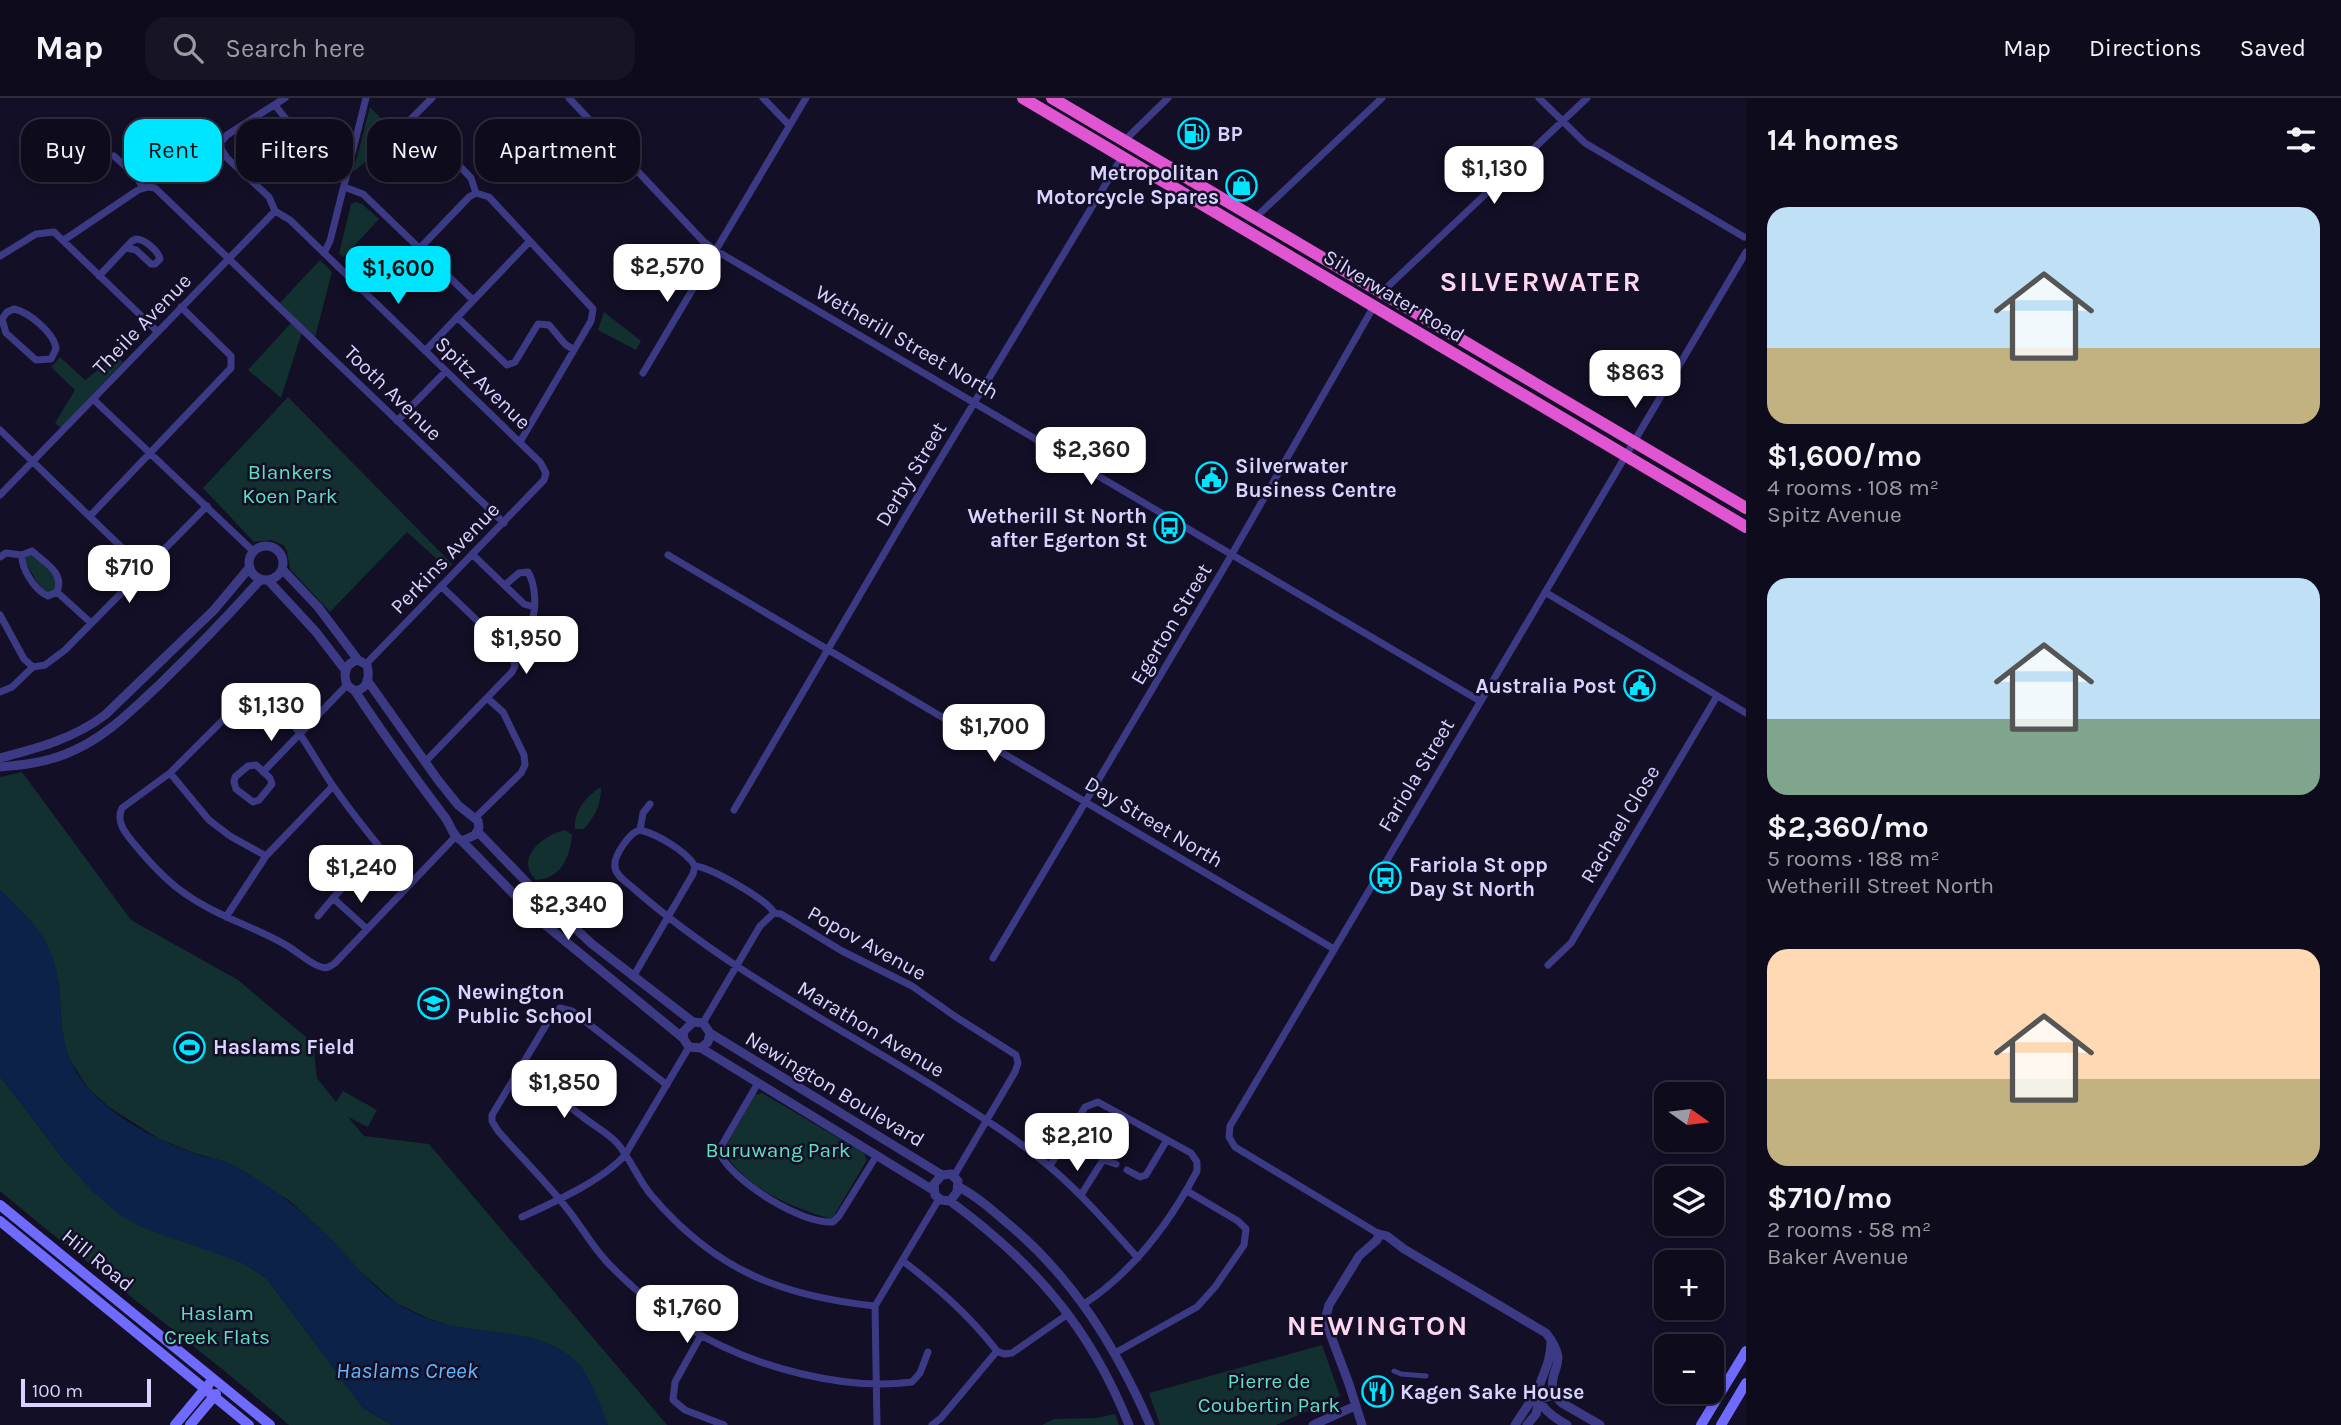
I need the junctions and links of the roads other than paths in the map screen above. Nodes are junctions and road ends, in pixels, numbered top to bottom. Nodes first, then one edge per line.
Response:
1 (285, 98) edge
2 (366, 98) edge
3 (432, 98) edge
4 (569, 98) edge
5 (763, 98) edge
6 (806, 98) edge
7 (1023, 98) edge
8 (1052, 98) edge
9 (1168, 98) edge
10 (1382, 98) edge
11 (1539, 98) edge
12 (1587, 98) edge
13 (275, 105) junction
14 (413, 117) edge
15 (286, 119) edge
16 (1562, 122) junction
17 (789, 125) junction
18 (1124, 141) junction
19 (353, 152) edge
20 (114, 156) dead end
21 (1122, 157) junction
22 (461, 168) edge
23 (345, 182) edge
24 (344, 187) junction
25 (143, 188) junction
26 (476, 193) junction
27 (275, 211) junction
28 (1255, 218) junction
29 (1745, 235) edge
30 (64, 240) junction
31 (529, 242) junction
32 (127, 248) junction
33 (420, 248) junction
34 (715, 250) junction
35 (1746, 250) edge
36 (324, 253) junction
37 (0, 256) edge
38 (229, 259) junction
39 (100, 276) junction
40 (1381, 293) junction
41 (473, 300) junction
42 (0, 306) edge
43 (1374, 306) junction
44 (181, 307) junction
45 (7, 312) junction
46 (457, 317) junction
47 (158, 332) junction
48 (574, 350) junction
49 (425, 351) junction
50 (446, 371) junction
51 (643, 373) dead end
52 (93, 399) junction
53 (974, 401) junction
54 (397, 421) junction
55 (0, 430) edge
56 (1633, 441) junction
57 (520, 442) junction
58 (151, 453) junction
59 (1625, 454) junction
60 (34, 461) junction
61 (546, 473) joint
62 (0, 495) edge
63 (206, 506) junction
64 (1746, 508) edge
65 (90, 516) junction
66 (503, 523) junction
67 (1746, 527) edge
68 (254, 552) junction
69 (1232, 554) junction
70 (22, 555) junction
71 (472, 555) junction
72 (668, 555) dead end
73 (0, 557) edge
74 (250, 567) junction
75 (282, 569) junction
76 (145, 570) junction
77 (264, 579) junction
78 (505, 585) junction
79 (441, 586) junction
80 (57, 592) junction
81 (1545, 592) junction
82 (534, 607) junction
83 (0, 615) edge
84 (91, 623) junction
85 (506, 648) junction
86 (828, 650) junction
87 (362, 662) junction
88 (33, 667) junction
89 (346, 671) junction
90 (368, 680) junction
91 (351, 688) junction
92 (0, 692) edge
93 (1717, 696) junction
94 (487, 698) junction
95 (1480, 701) junction
96 (1746, 713) edge
97 (299, 734) junction
98 (0, 758) edge
99 (425, 762) junction
100 (0, 767) edge
101 (170, 772) junction
102 (263, 772) junction
103 (333, 786) junction
104 (1086, 802) junction
105 (650, 804) dead end
106 (734, 810) dead end
107 (471, 816) junction
108 (640, 830) junction
109 (478, 832) junction
110 (457, 835) junction
111 (266, 856) junction
112 (695, 865) junction
113 (350, 880) dead end
114 (410, 884) junction
115 (334, 898) junction
116 (774, 913) junction
117 (318, 916) dead end
118 (226, 917) junction
119 (667, 917) junction
120 (367, 929) junction
121 (1334, 949) junction
122 (993, 958) dead end
123 (1548, 965) dead end
124 (737, 968) junction
125 (633, 977) junction
126 (693, 1022) junction
127 (703, 1023) junction
128 (710, 1034) junction
129 (683, 1038) junction
130 (689, 1047) junction
131 (701, 1048) junction
132 (520, 1068) junction
133 (758, 1083) junction
134 (667, 1085) junction
135 (987, 1120) junction
136 (1167, 1140) junction
137 (625, 1155) junction
138 (877, 1155) junction
139 (1116, 1164) dead end
140 (1050, 1166) junction
141 (1127, 1170) dead end
142 (942, 1175) junction
143 (954, 1176) junction
144 (959, 1187) junction
145 (933, 1190) junction
146 (1186, 1191) junction
147 (1081, 1195) junction
148 (559, 1199) junction
149 (939, 1199) junction
150 (950, 1201) junction
151 (0, 1205) edge
152 (522, 1217) dead end
153 (0, 1221) edge
154 (1379, 1234) junction
155 (1388, 1243) junction
156 (1374, 1244) junction
157 (1404, 1249) junction
158 (1138, 1258) junction
159 (903, 1261) junction
160 (1084, 1304) junction
161 (875, 1306) junction
162 (1068, 1314) junction
163 (700, 1337) junction
164 (1551, 1339) junction
165 (997, 1351) junction
166 (1746, 1351) edge
167 (928, 1352) dead end
168 (1115, 1353) junction
169 (1394, 1371) dead end
170 (1426, 1376) dead end
171 (218, 1382) junction
172 (875, 1382) junction
173 (1746, 1383) edge
174 (204, 1389) junction
175 (1554, 1395) junction
176 (214, 1397) junction
177 (1539, 1401) junction
178 (1355, 1406) junction
179 (175, 1425) edge
180 (190, 1425) edge
181 (249, 1425) edge
182 (270, 1425) edge
183 (724, 1425) edge
184 (877, 1425) edge
185 (932, 1425) edge
186 (1129, 1425) edge
187 (1150, 1425) edge
188 (1313, 1425) edge
189 (1362, 1425) edge
190 (1515, 1425) edge
191 (1528, 1425) edge
192 (1567, 1425) edge
193 (1600, 1425) edge
194 (1702, 1425) edge
195 (1721, 1425) edge

1 - 13 street
2 - 19 street
3 - 14 street
4 - 34 street, Wetherill Street North
5 - 17 street
6 - 17 street
7 - 21 highway, Silverwater Road
8 - 18 highway, Silverwater Road
9 - 18 street
10 - 28 street
11 - 16 street
12 - 16 street
13 - 15 street
13 - 27 street, Spitz Avenue
16 - 29 street
16 - 40 street
17 - 34 street
18 - 28 highway, Silverwater Road
20 - 25 street
21 - 43 highway, Silverwater Road
21 - 53 street, Derby Street
22 - 26 street
23 - 24 street
24 - 33 street
24 - 36 street
25 - 30 street
25 - 38 street, Tooth Avenue
26 - 31 street
26 - 33 street
27 - 36 street, Spitz Avenue
27 - 38 street, Theile Avenue
28 - 40 highway, Silverwater Road
29 - 35 street
30 - 37 street
30 - 39 street
31 - 41 street
31 - 48 street
32 - 32 street
32 - 39 street
33 - 41 street
34 - 51 street
34 - 53 street, Wetherill Street North
35 - 56 street, Fariola Street
36 - 49 street, Spitz Avenue
38 - 44 street, Theile Avenue
38 - 54 street, Tooth Avenue
39 - 47 street
40 - 56 highway, Silverwater Road
41 - 46 street
42 - 45 street
43 - 59 highway, Silverwater Road
43 - 69 street, Egerton Street
44 - 47 street, Theile Avenue
44 - 58 street
45 - 45 street
46 - 48 street
46 - 49 street
47 - 52 street, Theile Avenue
48 - 57 street
49 - 50 street, Spitz Avenue
50 - 54 street
50 - 57 street, Spitz Avenue
52 - 58 street
52 - 60 street, Theile Avenue
53 - 69 street, Wetherill Street North
53 - 86 street, Derby Street
54 - 66 street, Tooth Avenue
55 - 60 street
56 - 59 street, Fariola Street
56 - 64 highway, Silverwater Road
57 - 61 street, Spitz Avenue
58 - 63 street
58 - 65 street
59 - 67 highway, Silverwater Road
59 - 81 street, Fariola Street
60 - 62 street, Theile Avenue
60 - 65 street
61 - 66 street, Perkins Avenue
63 - 68 street
63 - 76 street
65 - 76 street
66 - 71 street, Perkins Avenue
68 - 74 street
68 - 75 street
69 - 95 street, Wetherill Street North
69 - 104 street, Egerton Street
70 - 73 street
70 - 80 street
70 - 80 street
71 - 78 street
71 - 79 street, Perkins Avenue
72 - 86 street, Day Street North
74 - 77 street
74 - 98 street
75 - 77 street
75 - 87 street
76 - 84 street
77 - 89 street
77 - 100 street
78 - 82 street
78 - 82 street
79 - 85 street
79 - 87 street, Perkins Avenue
80 - 84 street
81 - 93 street
81 - 95 street, Fariola Street
82 - 85 street
83 - 88 street
84 - 88 street
85 - 94 street
86 - 104 street, Day Street North
86 - 106 street, Derby Street
87 - 89 street
87 - 90 street
88 - 92 street
89 - 91 street
90 - 91 street
90 - 99 street
91 - 97 street
91 - 110 street
93 - 96 street
93 - 123 street, Rachael Close
94 - 99 street
94 - 107 street
95 - 121 street, Fariola Street
97 - 101 street
97 - 102 street
97 - 103 street
99 - 107 street
101 - 111 street
101 - 118 street
102 - 102 street
103 - 111 street
103 - 114 street
104 - 121 street, Day Street North
104 - 122 street, Egerton Street
105 - 108 street
107 - 109 street
107 - 110 street
108 - 112 street, Popov Avenue
108 - 119 street, Marathon Avenue
109 - 110 street
109 - 125 street
110 - 114 street
110 - 129 street
111 - 118 street
112 - 116 street, Popov Avenue
112 - 119 street
113 - 115 street
114 - 120 street
115 - 117 street
115 - 120 street
116 - 124 street
116 - 135 street, Popov Avenue
118 - 120 street
119 - 124 street, Marathon Avenue
119 - 125 street
121 - 154 street, Fariola Street
124 - 127 street
124 - 135 street, Marathon Avenue
125 - 126 street
126 - 127 street
126 - 129 street
127 - 128 street
128 - 131 street
128 - 142 street, Newington Boulevard
129 - 130 street
130 - 131 street
130 - 134 street
131 - 133 street, Newington Boulevard
132 - 134 street
132 - 137 street
132 - 148 street
133 - 138 street, Newington Boulevard
133 - 138 street
134 - 137 street
135 - 140 street, Marathon Avenue
135 - 143 street
136 - 140 street
136 - 141 street
136 - 146 street
137 - 148 street
137 - 161 street
138 - 145 street, Newington Boulevard
139 - 147 street
140 - 147 street, Marathon Avenue
142 - 143 street
142 - 145 street
143 - 144 street
144 - 150 street
144 - 160 street
145 - 149 street
146 - 158 street
146 - 168 street
147 - 158 street, Marathon Avenue
148 - 152 street
148 - 163 street
149 - 150 street
149 - 159 street
150 - 162 street
151 - 171 main road, Hill Road
153 - 174 main road, Hill Road
154 - 155 street
154 - 156 street
154 - 157 street
155 - 156 street
155 - 157 street
156 - 178 street
157 - 164 street
158 - 160 street
159 - 161 street
159 - 165 street
160 - 168 street
161 - 172 street
162 - 165 street
162 - 186 street
163 - 172 street
163 - 183 street
164 - 175 street
164 - 177 street
165 - 185 street
166 - 194 main road
167 - 172 street
168 - 187 street
169 - 170 street
171 - 174 main road
171 - 176 main road
171 - 182 main road, Hill Road
172 - 184 street
173 - 195 main road
174 - 176 main road, Hill Road
174 - 179 main road
175 - 177 street
175 - 193 street
176 - 180 main road
176 - 181 main road, Hill Road
177 - 190 street
177 - 191 street
177 - 192 street
178 - 188 street
178 - 189 street

